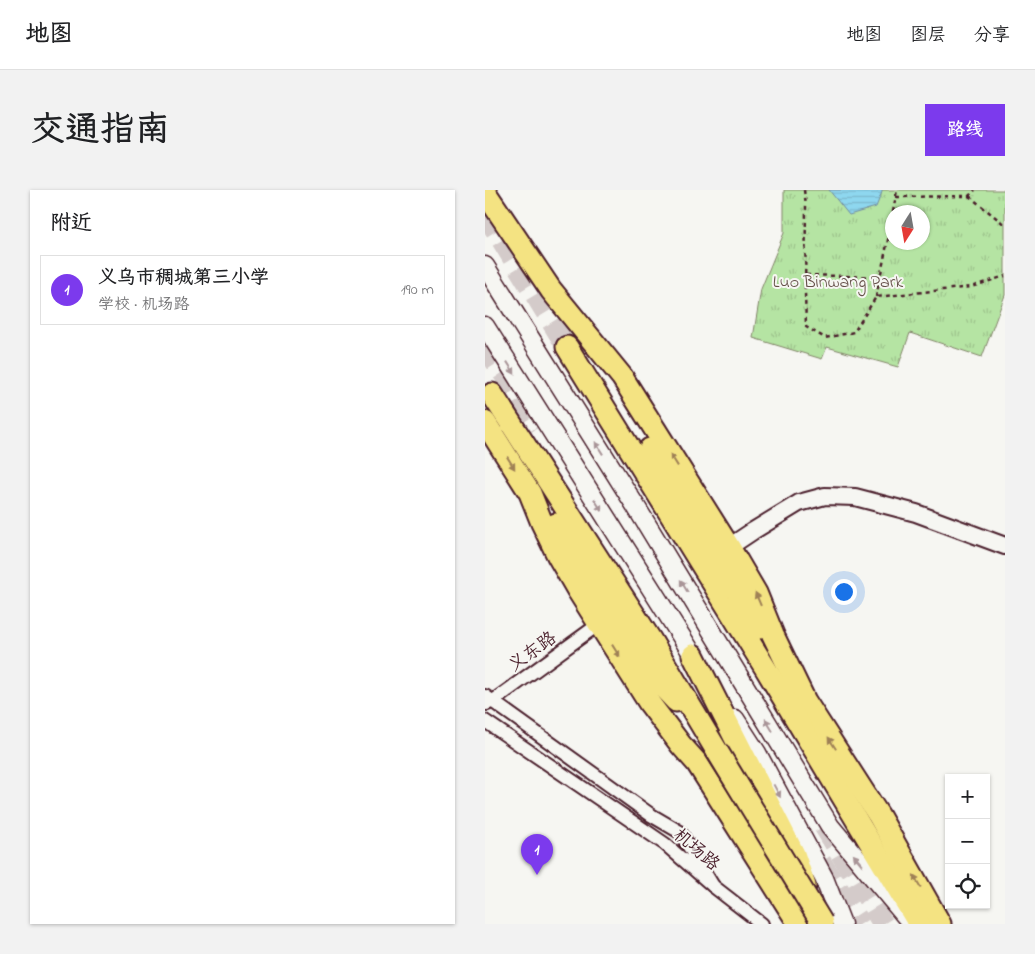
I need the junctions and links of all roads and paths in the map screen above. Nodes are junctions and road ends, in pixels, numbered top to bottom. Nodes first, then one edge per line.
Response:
1 (804, 190) edge
2 (897, 190) edge
3 (975, 190) edge
4 (485, 192) edge
5 (969, 196) junction
6 (896, 197) junction
7 (894, 205) edge
8 (1005, 225) edge
9 (886, 250) edge
10 (485, 266) edge
11 (805, 275) junction
12 (1005, 276) edge
13 (880, 277) junction
14 (551, 290) junction
15 (876, 297) junction
16 (485, 326) edge
17 (567, 346) tunnel mouth
18 (492, 394) dead end
19 (485, 422) edge
20 (530, 493) junction
21 (1005, 546) edge
22 (729, 547) junction
23 (599, 624) junction
24 (693, 655) joint
25 (766, 669) junction
26 (488, 701) edge
27 (485, 721) edge
28 (715, 748) junction
29 (713, 886) junction
30 (762, 924) edge
31 (799, 924) edge
32 (825, 924) edge
33 (912, 924) edge
34 (919, 924) edge
35 (940, 924) edge

1 - 11 path
2 - 6 path
3 - 5 path
4 - 14 highway
5 - 6 path
5 - 8 path
6 - 7 path
9 - 13 path
33 -> 10 main road
11 - 13 path
11 - 15 path
12 - 15 path
13 - 15 path
22 -> 14 highway
14 - 25 highway
16 -> 24 main road
17 - 25 highway
18 - 28 highway
19 -> 20 highway
20 - 23 highway
20 - 28 highway
21 - 22 street
35 -> 22 highway
23 - 26 street, 义东路
23 -> 31 highway
24 -> 32 highway
25 - 34 highway
26 - 29 street, 机场路
27 - 29 street, 机场路
28 - 32 highway, bridge
29 - 30 street

